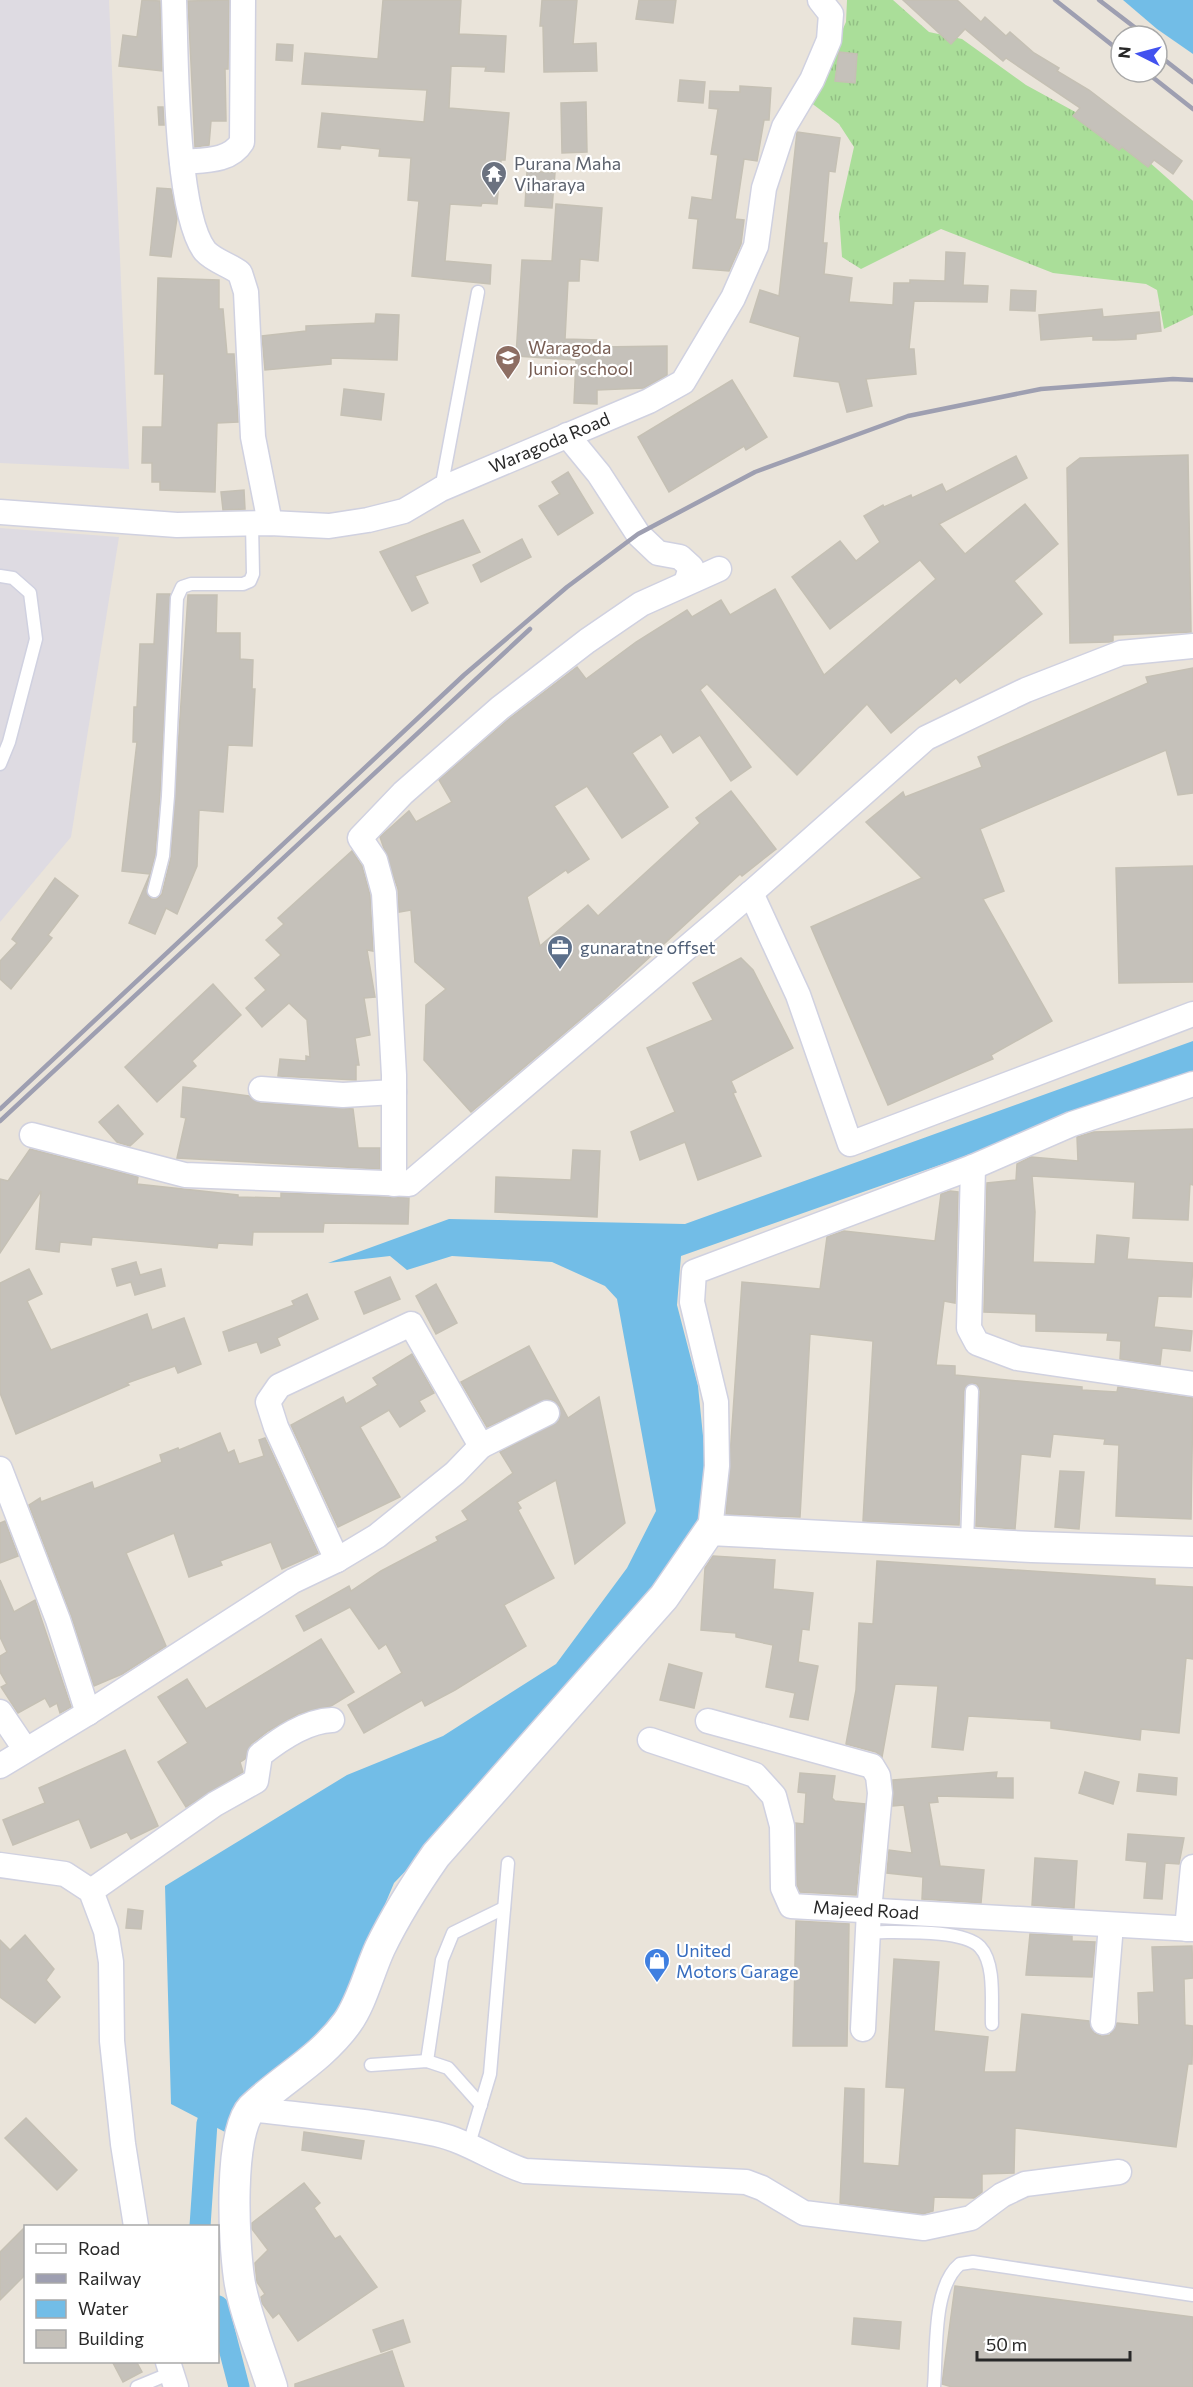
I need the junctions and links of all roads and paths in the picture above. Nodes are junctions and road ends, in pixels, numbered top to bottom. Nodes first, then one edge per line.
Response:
1 (174, 0) edge
2 (243, 0) edge
3 (820, 0) edge
4 (182, 162) junction
5 (478, 292) dead end
6 (567, 435) junction
7 (441, 489) junction
8 (0, 512) edge
9 (261, 523) junction
10 (719, 569) dead end
11 (0, 576) edge
12 (687, 583) junction
13 (1193, 646) edge
14 (0, 764) edge
15 (154, 891) dead end
16 (751, 893) junction
17 (1193, 1014) edge
18 (1193, 1084) edge
19 (261, 1089) dead end
20 (394, 1092) junction
21 (32, 1135) dead end
22 (973, 1167) junction
23 (394, 1184) junction
24 (1193, 1384) edge
25 (972, 1391) dead end
26 (547, 1413) dead end
27 (481, 1446) junction
28 (0, 1469) edge
29 (710, 1530) junction
30 (967, 1544) junction
31 (1193, 1552) edge
32 (337, 1560) junction
33 (0, 1712) edge
34 (88, 1713) junction
35 (332, 1720) dead end
36 (708, 1721) dead end
37 (650, 1740) dead end
38 (25, 1749) junction
39 (0, 1766) edge
40 (508, 1863) dead end
41 (0, 1864) edge
42 (1193, 1867) edge
43 (91, 1891) junction
44 (504, 1908) junction
45 (868, 1921) junction
46 (1111, 1925) junction
47 (1190, 1929) edge
48 (1103, 2022) dead end
49 (992, 2024) dead end
50 (863, 2029) dead end
51 (427, 2061) junction
52 (371, 2065) dead end
53 (481, 2105) junction
54 (251, 2109) junction
55 (469, 2144) junction
56 (1119, 2172) dead end
57 (136, 2225) edge
58 (1193, 2295) edge
59 (172, 2374) edge
60 (137, 2387) edge
61 (272, 2387) edge
62 (934, 2387) edge

1 - 4 street
2 - 4 street
3 - 6 street, Waragoda Road
4 - 9 street
5 - 7 lane
6 - 7 street, Waragoda Road
6 - 12 street
7 - 9 street, Waragoda Road
8 - 9 street, Waragoda Road
9 - 15 lane
10 - 12 street
11 - 14 lane
12 - 20 street
13 - 16 street
16 - 17 street
16 - 23 street
18 - 22 street
19 - 20 street
20 - 23 street
21 - 23 street
22 - 24 street
22 - 29 street
25 - 30 lane
26 - 27 street
27 - 32 street
27 - 32 street
28 - 34 street
29 - 30 street
29 - 54 street
30 - 31 street
32 - 34 street
33 - 38 street
34 - 38 street
35 - 43 street
36 - 45 street
37 - 45 street, Majeed Road
38 - 39 street
40 - 44 lane
41 - 43 street
42 - 47 street
43 - 57 street
44 - 51 lane
44 - 53 lane
45 - 46 street, Majeed Road
45 - 49 lane
45 - 50 street
46 - 47 street, Majeed Road
46 - 48 street
51 - 52 lane
51 - 53 lane
53 - 55 lane
54 - 55 street
54 - 61 street
55 - 56 street
58 - 62 lane
59 - 60 lane

